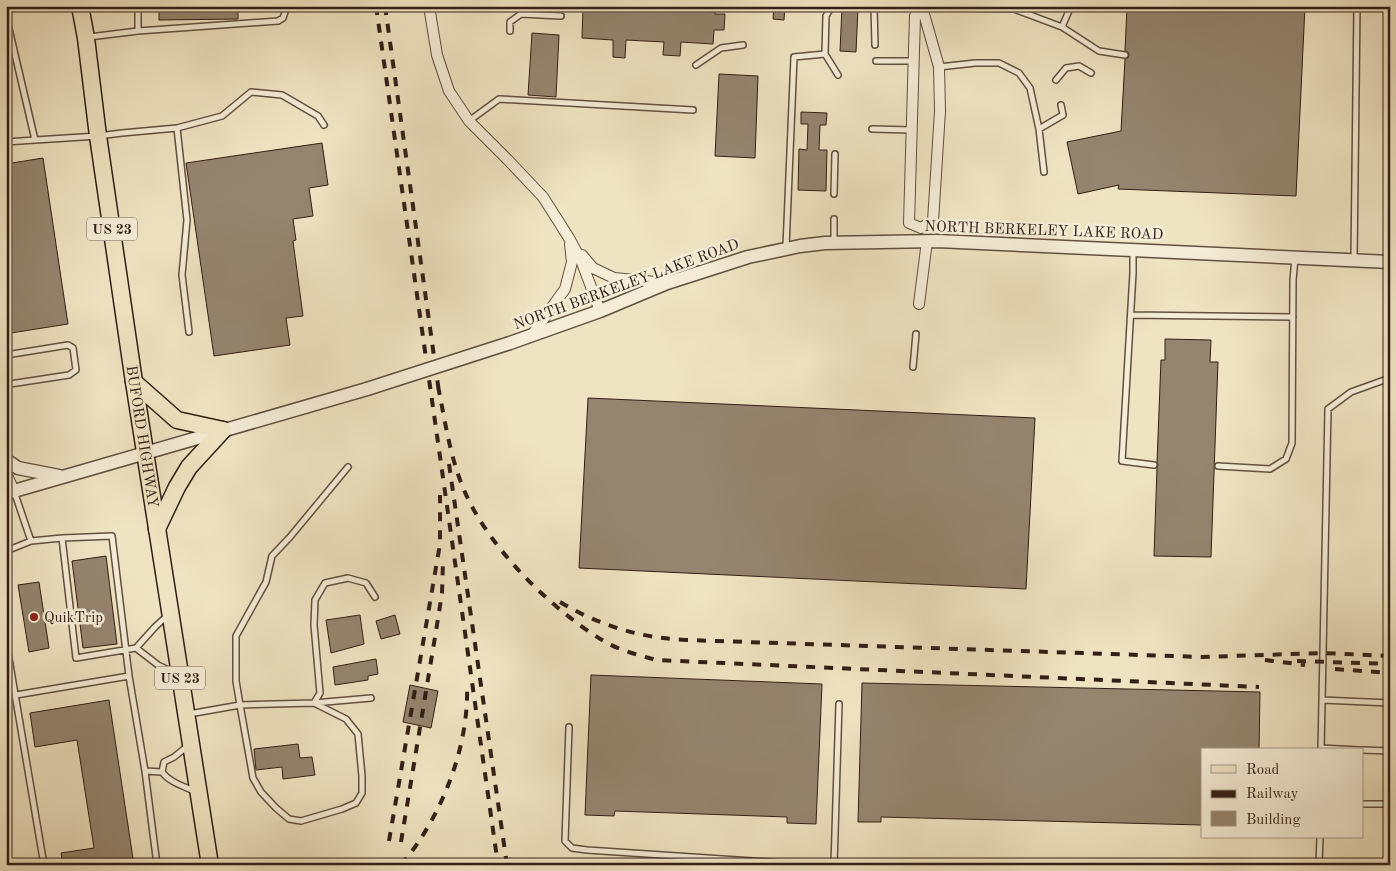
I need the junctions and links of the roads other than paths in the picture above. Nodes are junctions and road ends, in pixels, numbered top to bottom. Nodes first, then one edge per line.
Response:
1 (80, 6) edge
2 (138, 6) edge
3 (287, 6) edge
4 (430, 6) edge
5 (832, 6) edge
6 (874, 6) edge
7 (1071, 6) edge
8 (1357, 6) edge
9 (919, 7) edge
10 (1014, 7) edge
11 (6, 16) edge
12 (561, 16) dead end
13 (1062, 27) junction
14 (138, 31) junction
15 (510, 31) dead end
16 (86, 38) junction
17 (743, 45) dead end
18 (875, 45) dead end
19 (825, 54) junction
20 (1125, 54) dead end
21 (876, 61) dead end
22 (913, 61) junction
23 (696, 65) dead end
24 (939, 67) junction
25 (1091, 74) dead end
26 (838, 75) dead end
27 (1056, 80) dead end
28 (1061, 105) dead end
29 (693, 110) dead end
30 (469, 121) junction
31 (324, 125) dead end
32 (177, 128) junction
33 (872, 129) dead end
34 (1039, 129) junction
35 (912, 130) junction
36 (98, 136) junction
37 (35, 140) junction
38 (6, 142) edge
39 (835, 154) dead end
40 (1044, 172) dead end
41 (834, 194) dead end
42 (834, 219) dead end
43 (923, 237) junction
44 (569, 238) junction
45 (834, 243) junction
46 (786, 249) junction
47 (1133, 250) junction
48 (1295, 258) junction
49 (1354, 261) junction
50 (1390, 262) edge
51 (667, 283) junction
52 (919, 304) dead end
53 (600, 311) junction
54 (1130, 315) junction
55 (1293, 317) junction
56 (189, 332) dead end
57 (916, 334) dead end
58 (532, 336) junction
59 (6, 355) edge
60 (914, 367) dead end
61 (1390, 378) edge
62 (6, 382) edge
63 (134, 382) junction
64 (223, 430) junction
65 (145, 452) junction
66 (6, 460) edge
67 (1154, 466) dead end
68 (1218, 466) dead end
69 (348, 467) dead end
70 (6, 473) edge
71 (61, 477) junction
72 (10, 492) edge
73 (157, 529) junction
74 (62, 538) junction
75 (32, 541) junction
76 (6, 551) edge
77 (375, 597) dead end
78 (170, 613) junction
79 (6, 641) edge
80 (136, 648) junction
81 (126, 651) junction
82 (180, 675) junction
83 (129, 676) junction
84 (16, 695) junction
85 (371, 698) dead end
86 (1322, 700) junction
87 (314, 703) junction
88 (1390, 703) edge
89 (839, 704) dead end
90 (240, 705) junction
91 (186, 714) junction
92 (569, 727) dead end
93 (191, 744) junction
94 (1321, 748) edge
95 (1364, 750) edge
96 (1390, 751) edge
97 (145, 771) junction
98 (162, 772) junction
99 (199, 793) junction
100 (1364, 804) edge
101 (1390, 804) edge
102 (1320, 838) edge
103 (44, 865) edge
104 (157, 865) edge
105 (210, 865) edge
106 (815, 865) edge
107 (834, 865) edge
108 (1319, 865) edge

1 - 16 main road, BUFORD HIGHWAY / US 23
2 - 14 lane
3 - 14 lane
4 - 30 street
5 - 19 lane
6 - 18 lane
7 - 13 lane
8 - 49 lane
9 - 10 lane
9 - 22 street
9 - 24 street
10 - 13 lane
11 - 37 lane
12 - 15 lane
13 - 20 lane
14 - 16 lane
16 - 36 main road, BUFORD HIGHWAY / US 23
17 - 23 lane
19 - 26 lane
19 - 46 lane
21 - 22 lane
22 - 35 street
24 - 34 lane
24 - 43 street
25 - 27 lane
28 - 34 lane
29 - 30 lane
30 - 44 street
31 - 32 lane
32 - 36 lane
32 - 56 lane
33 - 35 lane
34 - 40 lane
35 - 43 street
36 - 37 lane
36 - 63 main road, BUFORD HIGHWAY / US 23
37 - 38 lane
39 - 41 lane
42 - 45 lane
43 - 45 street, NORTH BERKELEY LAKE ROAD
43 - 47 street, NORTH BERKELEY LAKE ROAD
43 - 52 street
44 - 51 street
44 - 53 street
44 - 58 street
45 - 46 street, NORTH BERKELEY LAKE ROAD
46 - 51 street, NORTH BERKELEY LAKE ROAD
47 - 48 street, NORTH BERKELEY LAKE ROAD
47 - 54 lane
48 - 49 street, NORTH BERKELEY LAKE ROAD
48 - 55 lane
49 - 50 street, NORTH BERKELEY LAKE ROAD
51 - 53 street, NORTH BERKELEY LAKE ROAD
53 - 58 street, NORTH BERKELEY LAKE ROAD
54 - 55 lane
54 - 67 lane
55 - 68 lane
57 - 60 lane
58 - 64 street, NORTH BERKELEY LAKE ROAD, bridge
59 - 62 lane
61 - 86 lane
63 - 64 main road
63 - 65 main road, BUFORD HIGHWAY / US 23
64 - 65 street, NORTH BERKELEY LAKE ROAD
64 - 73 main road
65 - 71 street, NORTH BERKELEY LAKE ROAD
65 - 73 main road, BUFORD HIGHWAY / US 23
66 - 71 street
69 - 90 lane
70 - 72 street
71 - 72 street, NORTH BERKELEY LAKE ROAD
72 - 75 lane
73 - 78 main road, BUFORD HIGHWAY / US 23
74 - 75 lane
74 - 81 lane
74 - 81 lane
75 - 76 lane
77 - 87 lane
78 - 80 lane
78 - 82 main road, BUFORD HIGHWAY / US 23
79 - 84 lane
80 - 81 lane
80 - 82 lane
81 - 83 lane
82 - 91 main road, BUFORD HIGHWAY / US 23
83 - 84 lane
83 - 97 lane
84 - 103 lane
85 - 87 lane
86 - 88 lane
86 - 94 lane
87 - 90 lane
87 - 90 lane
89 - 107 lane
90 - 91 lane
91 - 93 main road, BUFORD HIGHWAY / US 23
92 - 106 lane
93 - 98 lane
93 - 99 main road, BUFORD HIGHWAY / US 23
95 - 96 lane
97 - 98 lane
97 - 104 lane
98 - 99 lane
99 - 105 main road, BUFORD HIGHWAY / US 23
100 - 101 lane
102 - 108 lane

